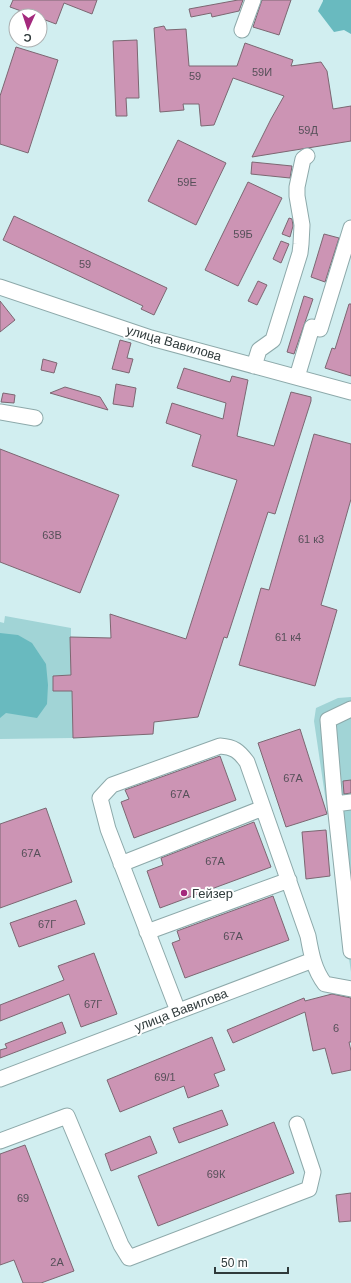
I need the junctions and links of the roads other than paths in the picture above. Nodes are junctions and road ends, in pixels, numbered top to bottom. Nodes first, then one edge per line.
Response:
1 (253, 0) edge
2 (242, 30) dead end
3 (307, 156) dead end
4 (351, 228) edge
5 (0, 287) edge
6 (254, 366) junction
7 (297, 378) junction
8 (351, 392) edge
9 (0, 412) edge
10 (35, 418) dead end
11 (351, 709) edge
12 (351, 802) edge
13 (335, 804) junction
14 (263, 808) junction
15 (121, 864) junction
16 (289, 880) junction
17 (348, 906) edge
18 (147, 932) junction
19 (351, 950) edge
20 (313, 960) junction
21 (351, 989) edge
22 (178, 1011) junction
23 (0, 1079) edge
24 (297, 1124) dead end
25 (0, 1140) edge

1 - 2 street
3 - 6 street
4 - 7 street
5 - 6 street, улица Вавилова
6 - 7 street, улица Вавилова
7 - 8 street, улица Вавилова
9 - 10 street
11 - 13 street
12 - 13 street
13 - 17 street
14 - 15 street
14 - 15 street
14 - 16 street
15 - 18 street
16 - 18 street
16 - 20 street
17 - 19 street
18 - 22 street
20 - 21 street
20 - 22 street, улица Вавилова
22 - 23 street, улица Вавилова
24 - 25 street

